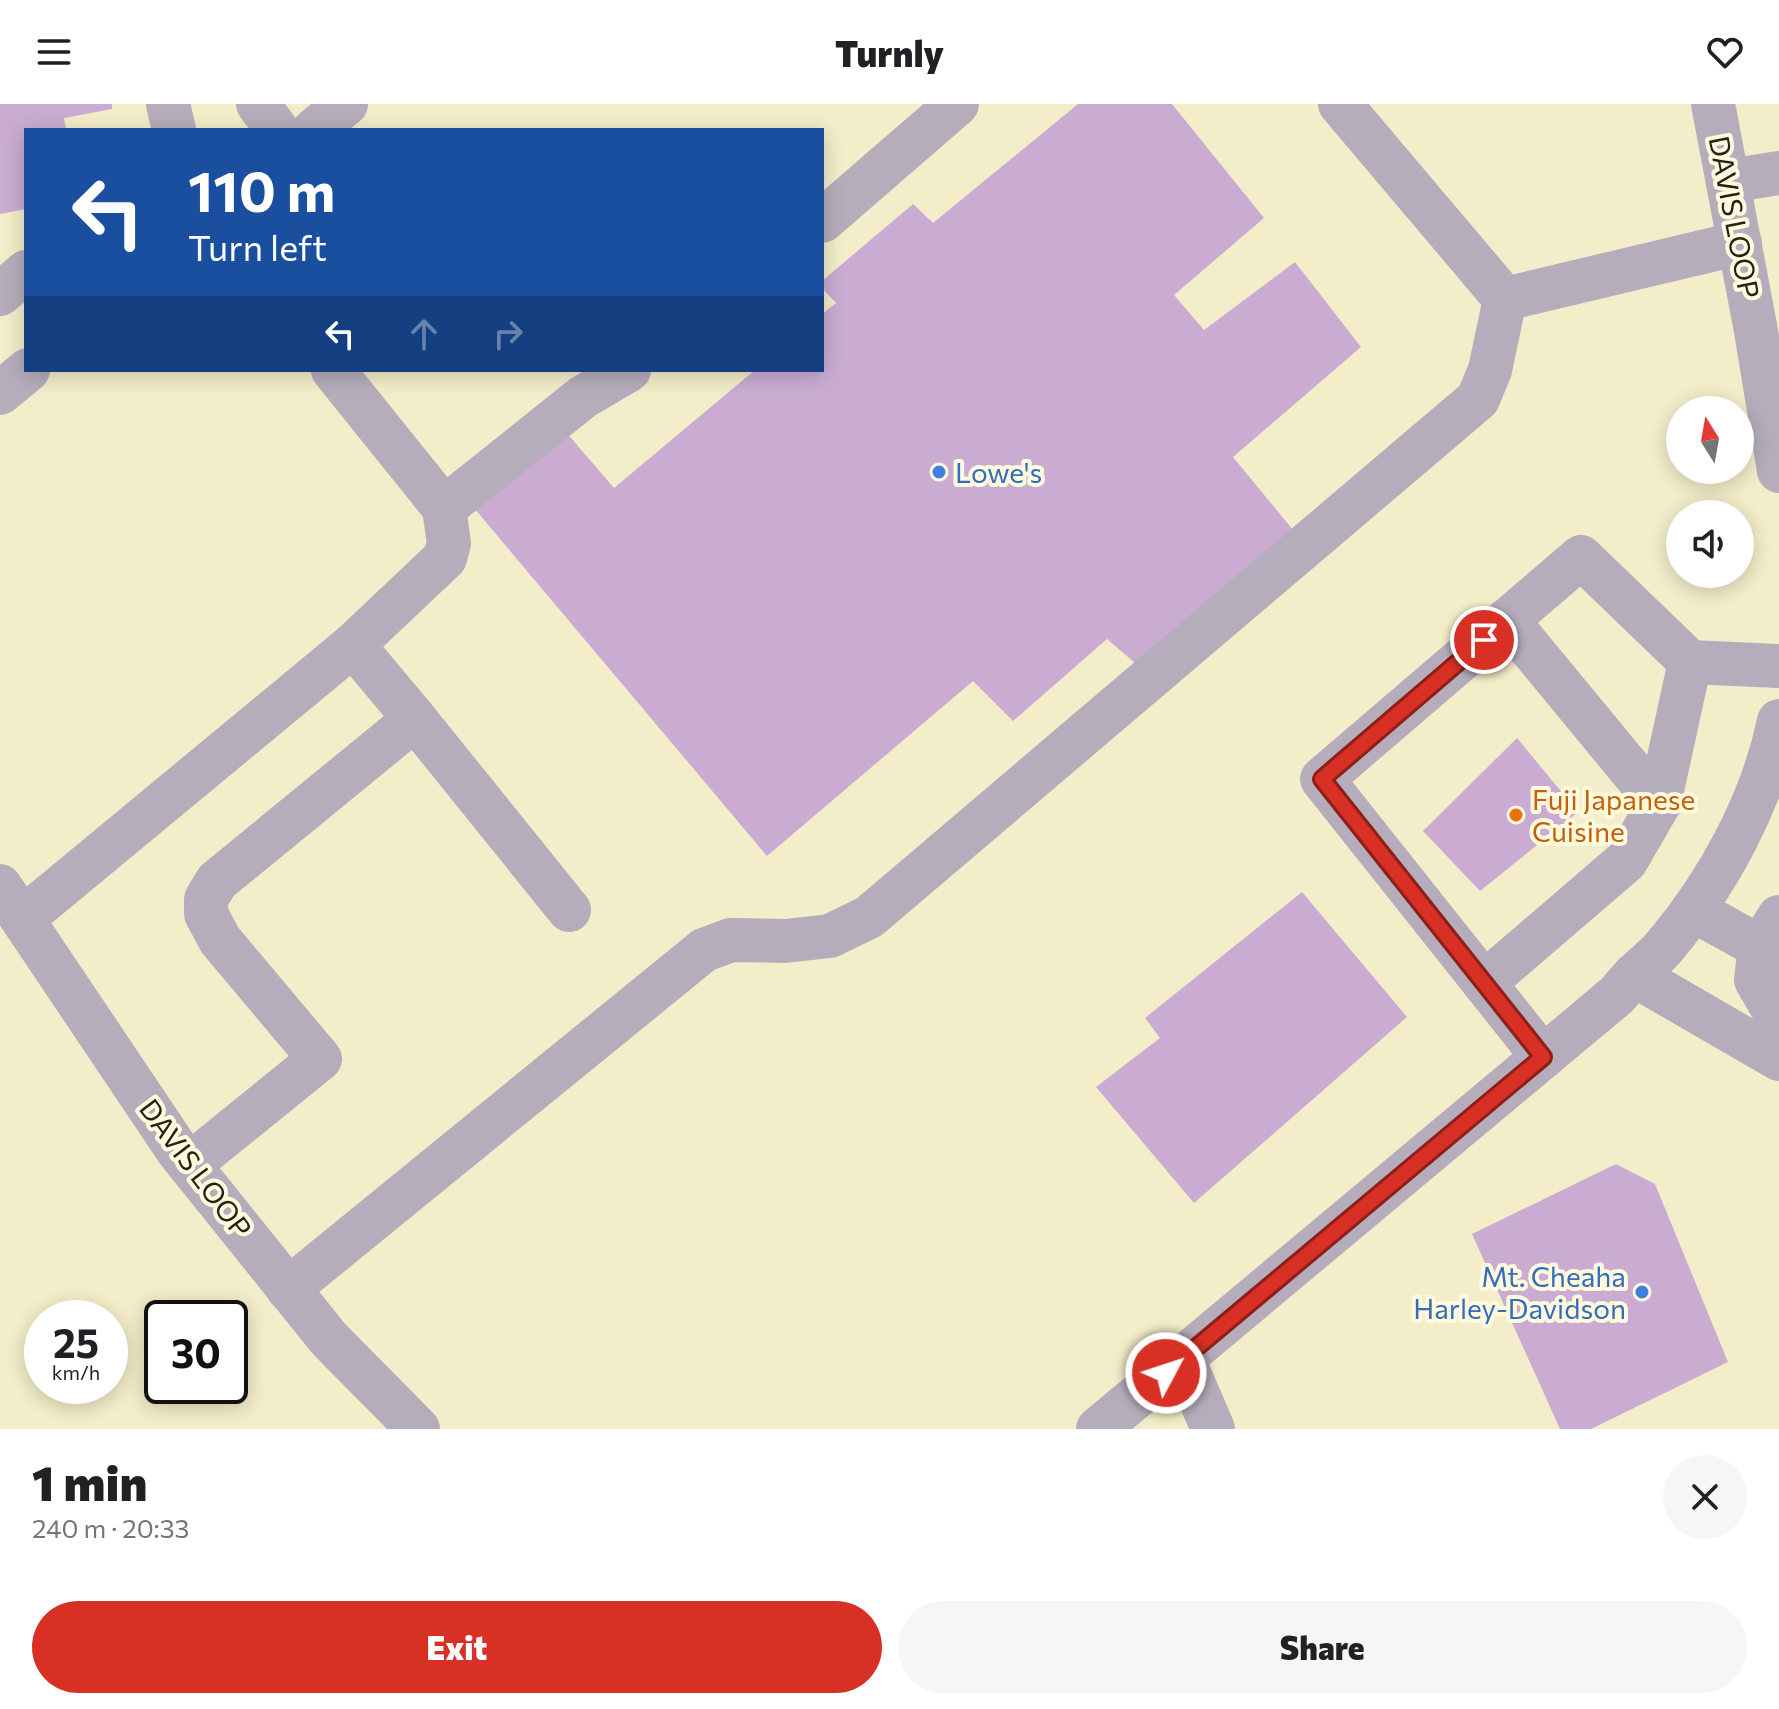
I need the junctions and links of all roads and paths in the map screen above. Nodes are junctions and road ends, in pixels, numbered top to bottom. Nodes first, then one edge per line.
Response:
1 (168, 104) edge
2 (258, 104) edge
3 (346, 104) edge
4 (957, 104) edge
5 (1340, 104) edge
6 (1713, 104) edge
7 (174, 128) edge
8 (276, 128) edge
9 (316, 128) edge
10 (1779, 173) edge
11 (1728, 181) junction
12 (824, 219) edge
13 (1740, 243) junction
14 (24, 274) edge
15 (0, 294) edge
16 (1505, 299) junction
17 (1769, 341) edge
18 (26, 372) edge
19 (335, 372) edge
20 (626, 372) edge
21 (0, 393) edge
22 (1779, 471) edge
23 (444, 508) junction
24 (1507, 620) junction
25 (353, 645) junction
26 (1690, 662) junction
27 (1779, 666) edge
28 (415, 719) junction
29 (1779, 721) edge
30 (1659, 804) junction
31 (11, 903) edge
32 (569, 910) dead end
33 (1693, 910) junction
34 (1770, 932) edge
35 (1634, 975) junction
36 (1484, 983) junction
37 (1771, 1003) edge
38 (1761, 1049) edge
39 (1543, 1057) junction
40 (189, 1165) junction
41 (288, 1289) junction
42 (1183, 1359) junction
43 (418, 1429) edge
44 (1098, 1429) edge
45 (1213, 1429) edge

1 - 7 street
2 - 8 street
3 - 9 street
4 - 12 street
5 - 16 street
6 - 11 street, DAVIS LOOP
10 - 11 street
11 - 13 street, DAVIS LOOP
13 - 16 street
13 - 17 street, DAVIS LOOP
14 - 15 street
16 - 41 street
17 - 22 street, DAVIS LOOP
18 - 21 street
19 - 23 street
20 - 23 street
23 - 25 street
24 - 26 street
24 - 30 street
24 - 36 street
25 - 28 street
25 - 31 street
26 - 27 street
26 - 30 street
28 - 32 street
28 - 40 street
29 - 33 street
30 - 36 street
31 - 40 street, DAVIS LOOP
33 - 34 street
33 - 35 street
34 - 37 street
35 - 38 street
35 - 39 street
36 - 39 street
37 - 38 street
39 - 42 street
40 - 41 street, DAVIS LOOP
41 - 43 street, DAVIS LOOP
42 - 44 street
42 - 45 street

